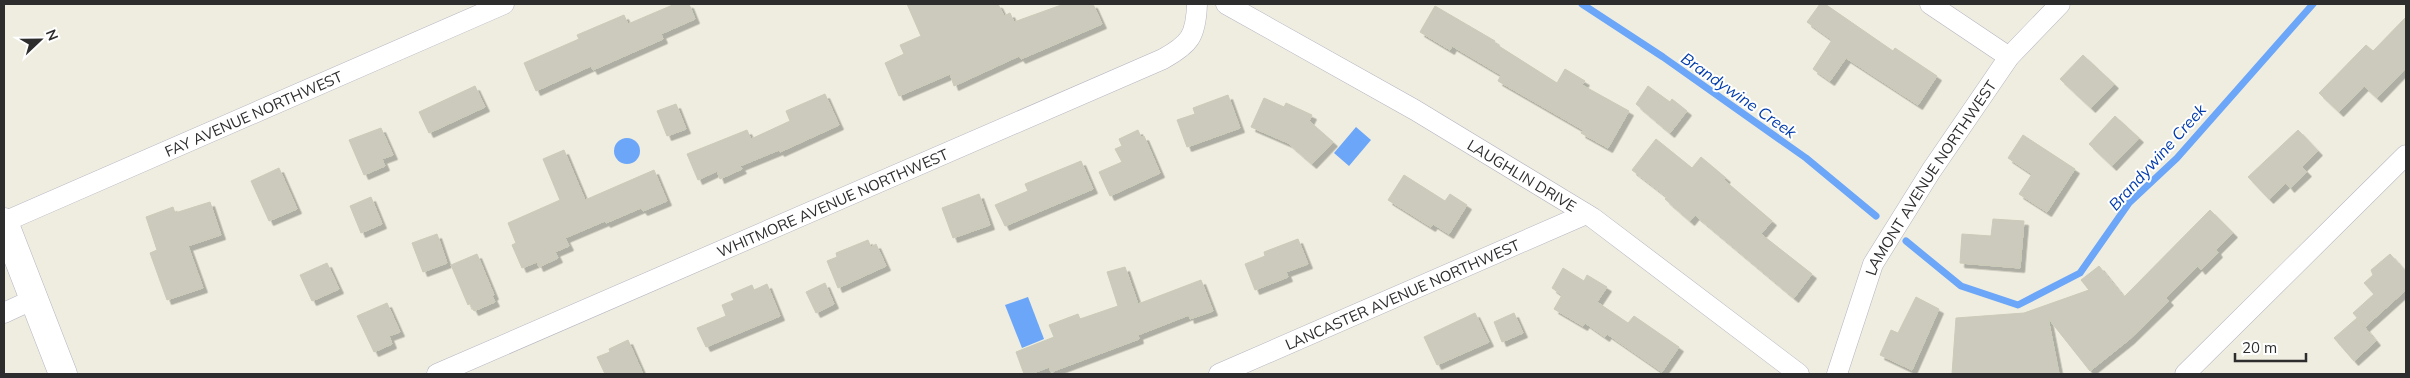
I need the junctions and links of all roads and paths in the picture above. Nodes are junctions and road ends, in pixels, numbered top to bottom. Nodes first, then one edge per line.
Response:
1 (504, 4) edge
2 (1197, 4) edge
3 (1226, 4) edge
4 (1930, 4) edge
5 (2060, 4) edge
6 (2009, 57) junction
7 (2406, 155) edge
8 (1586, 214) junction
9 (4, 222) edge
10 (34, 299) junction
11 (4, 313) edge
12 (63, 374) edge
13 (437, 374) edge
14 (1220, 374) edge
15 (1799, 374) edge
16 (1837, 374) edge
17 (2185, 374) edge

1 - 9 street, FAY AVENUE NORTHWEST
2 - 13 street, WHITMORE AVENUE NORTHWEST
3 - 8 street, LAUGHLIN DRIVE
4 - 6 street
5 - 6 street, LAMONT AVENUE NORTHWEST
6 - 16 street, LAMONT AVENUE NORTHWEST
7 - 17 street
8 - 14 street, LANCASTER AVENUE NORTHWEST
8 - 15 street, LAUGHLIN DRIVE
9 - 10 main road
10 - 11 street
10 - 12 main road

